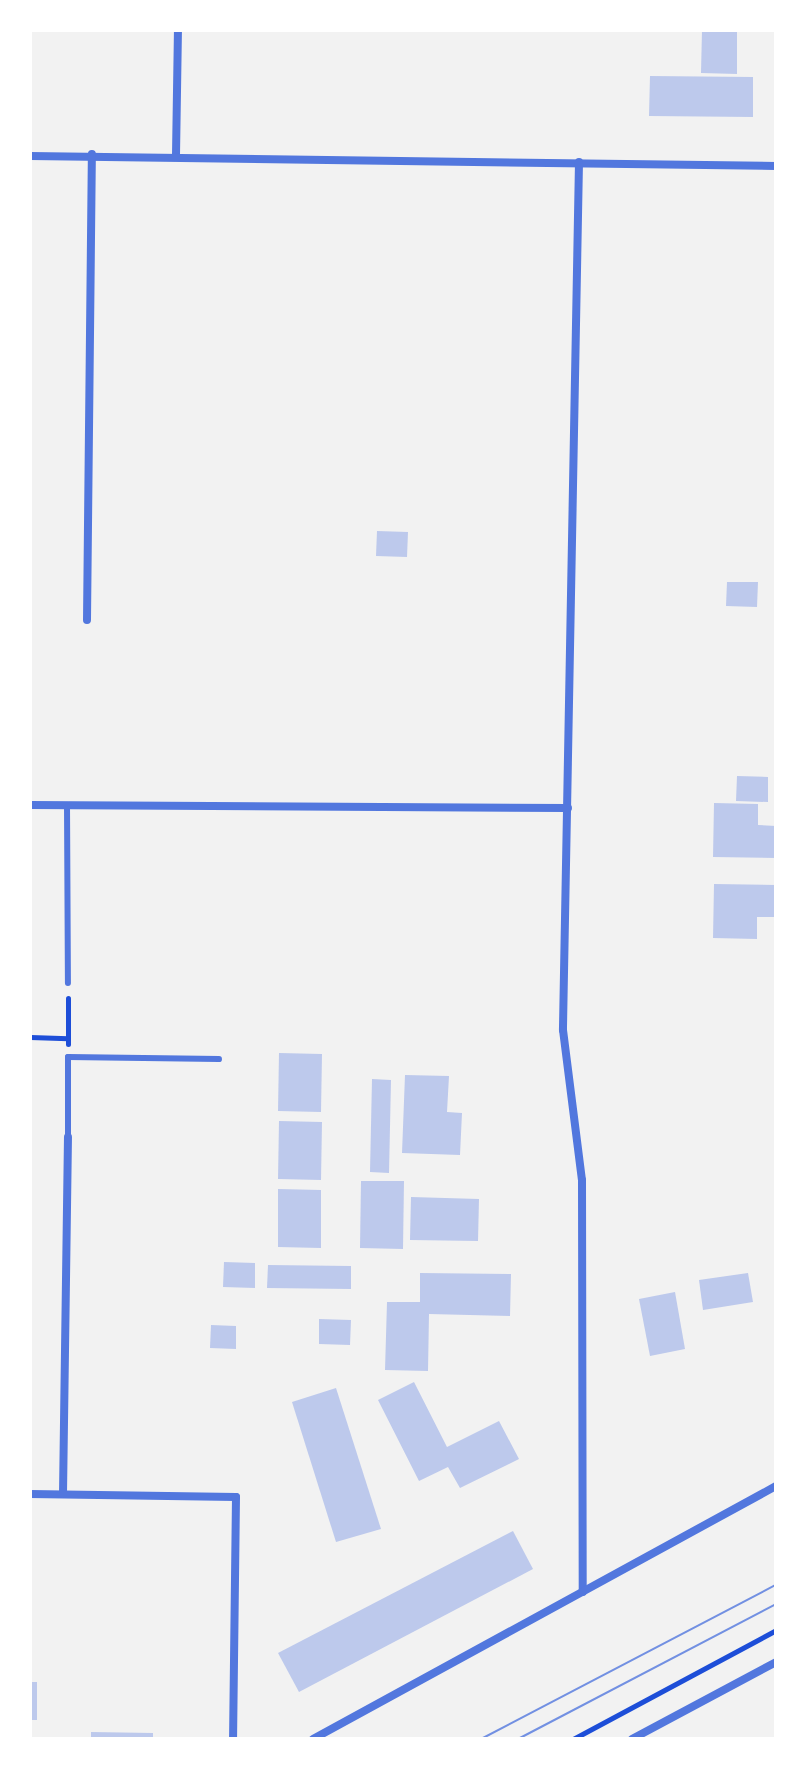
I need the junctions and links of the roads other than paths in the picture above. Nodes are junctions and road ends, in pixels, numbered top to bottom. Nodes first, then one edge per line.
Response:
1 (178, 30) edge
2 (92, 154) junction
3 (176, 155) junction
4 (30, 156) edge
5 (579, 162) junction
6 (776, 166) edge
7 (87, 620) dead end
8 (30, 805) edge
9 (67, 805) junction
10 (568, 808) junction
11 (68, 983) road end
12 (219, 1059) dead end
13 (68, 1137) joint
14 (776, 1486) edge
15 (30, 1494) edge
16 (63, 1494) junction
17 (583, 1592) junction
18 (776, 1662) edge
19 (233, 1739) edge
20 (313, 1739) edge
21 (632, 1739) edge

1 - 3 street
2 - 3 street
2 - 4 street
2 - 7 street
3 - 5 street
5 - 6 street
5 - 10 street
8 - 9 street
9 - 10 street
9 - 11 lane
10 - 17 street
12 - 13 lane
13 - 16 street
14 - 17 street
15 - 16 street
16 - 19 street
17 - 20 street
18 - 21 street

